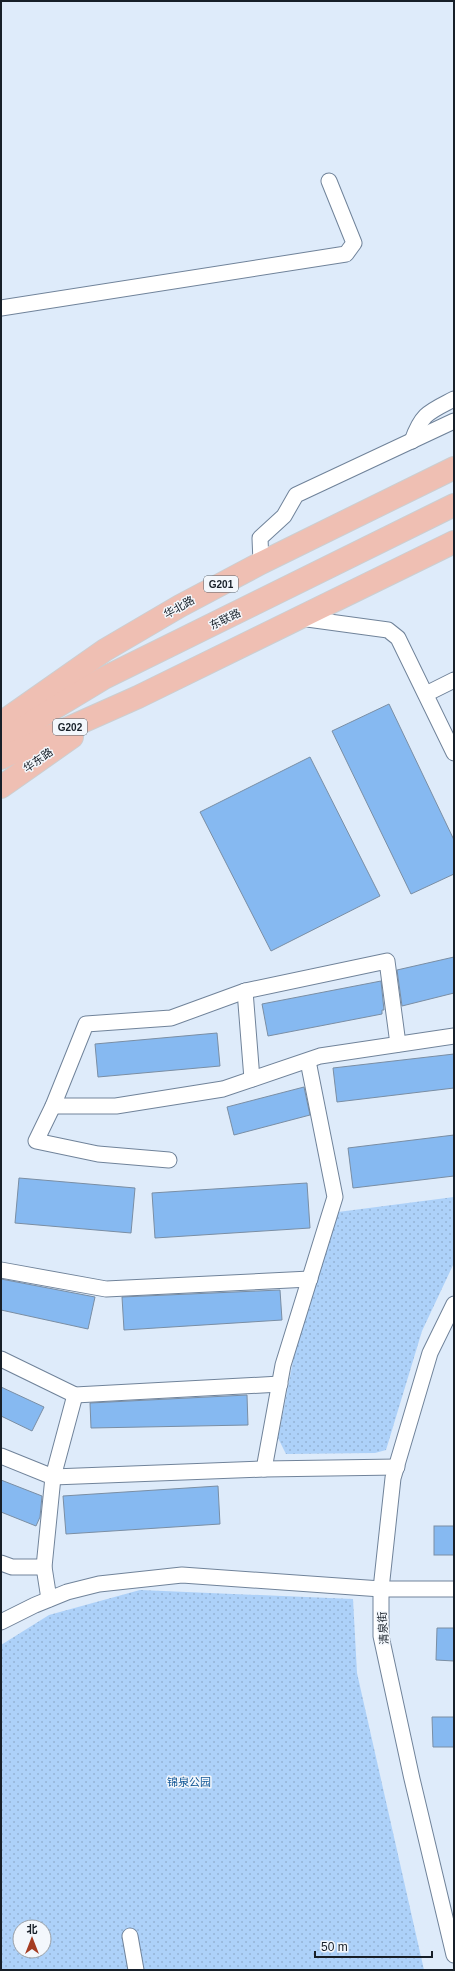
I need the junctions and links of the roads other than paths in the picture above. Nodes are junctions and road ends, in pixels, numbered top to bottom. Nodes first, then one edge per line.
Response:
1 (329, 181) dead end
2 (1, 308) edge
3 (454, 399) edge
4 (454, 421) edge
5 (412, 441) junction
6 (454, 468) edge
7 (454, 506) edge
8 (454, 542) edge
9 (261, 563) junction
10 (300, 618) junction
11 (454, 680) edge
12 (426, 694) junction
13 (138, 697) junction
14 (1, 723) edge
15 (1, 742) edge
16 (454, 753) edge
17 (1, 758) edge
18 (1, 787) edge
19 (245, 991) junction
20 (454, 1036) edge
21 (398, 1044) junction
22 (308, 1061) junction
23 (252, 1079) junction
24 (53, 1106) junction
25 (169, 1160) dead end
26 (1, 1270) edge
27 (310, 1279) junction
28 (454, 1304) edge
29 (1, 1359) edge
30 (280, 1384) junction
31 (76, 1395) junction
32 (1, 1456) edge
33 (397, 1467) junction
34 (264, 1469) junction
35 (53, 1477) junction
36 (1, 1563) edge
37 (44, 1567) junction
38 (381, 1589) junction
39 (454, 1589) edge
40 (49, 1599) junction
41 (1, 1622) edge
42 (130, 1936) dead end
43 (454, 1955) edge
44 (136, 1970) edge

1 - 2 street
3 - 5 street
4 - 5 street
5 - 9 street
6 - 9 highway, 华北路 / G201
7 - 15 highway, 东联路
8 - 10 highway
9 - 14 highway, 华北路 / G201
10 - 12 street
10 - 13 highway
11 - 12 street
12 - 16 street
13 - 17 highway, G202
13 - 18 highway, 华东路
19 - 21 street
19 - 23 street
19 - 24 street
20 - 21 street
21 - 22 street
22 - 23 street
22 - 27 street
23 - 24 street
24 - 25 street
26 - 27 street
27 - 30 street
28 - 33 street, 清泉街
29 - 31 street
30 - 31 street
30 - 34 street
31 - 35 street
32 - 35 street
33 - 34 street
33 - 38 street, 清泉街
34 - 35 street
35 - 37 street
36 - 37 street
37 - 40 street
38 - 39 street
38 - 40 street
38 - 43 street, 清泉街
40 - 41 street
42 - 44 street

